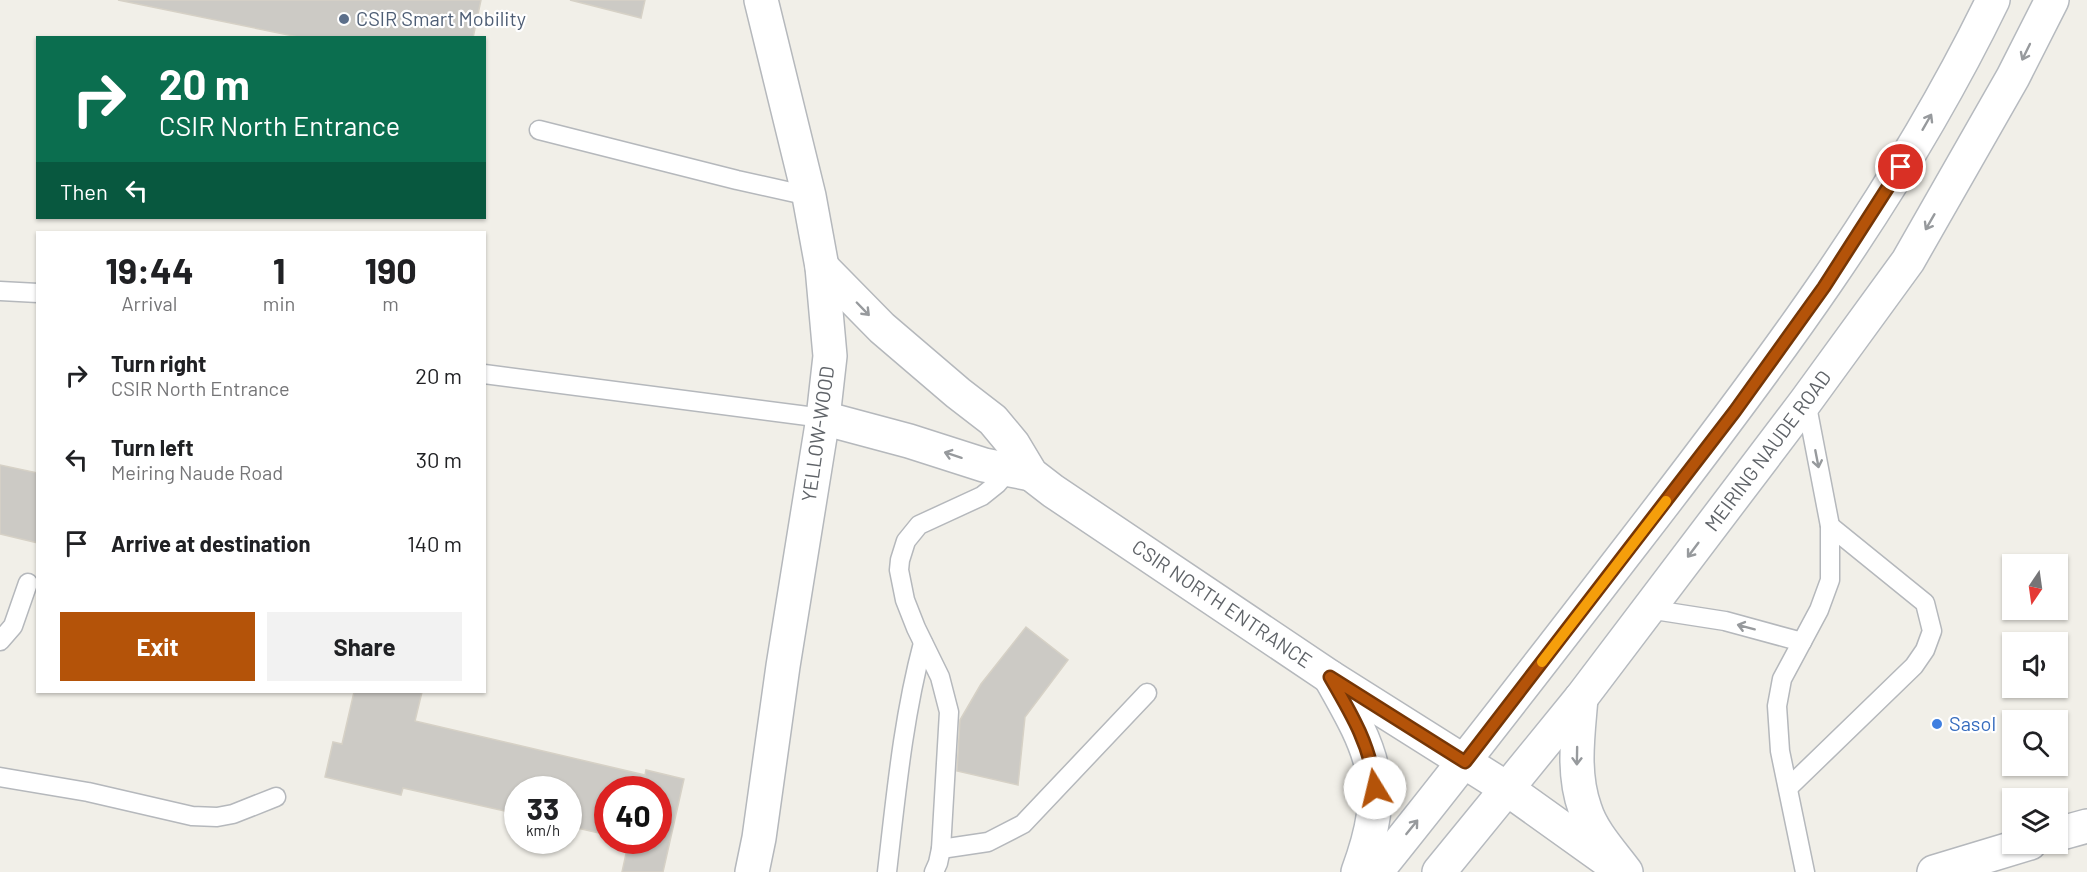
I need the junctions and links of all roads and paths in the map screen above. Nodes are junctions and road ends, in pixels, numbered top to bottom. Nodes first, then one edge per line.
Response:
1 (761, 0) edge
2 (1993, 0) edge
3 (2052, 0) edge
4 (539, 130) dead end
5 (809, 196) junction
6 (822, 267) junction
7 (0, 291) edge
8 (36, 293) edge
9 (486, 374) edge
10 (1806, 401) junction
11 (823, 418) junction
12 (1020, 467) junction
13 (1830, 526) junction
14 (28, 583) dead end
15 (1648, 609) junction
16 (0, 641) edge
17 (1802, 642) junction
18 (923, 643) junction
19 (1330, 677) junction
20 (1147, 693) dead end
21 (1581, 698) junction
22 (1465, 762) junction
23 (0, 777) edge
24 (1506, 788) junction
25 (1788, 788) junction
26 (276, 797) dead end
27 (2087, 826) edge
28 (2068, 831) edge
29 (941, 849) junction
30 (2002, 851) edge
31 (752, 872) edge
32 (888, 872) edge
33 (934, 872) edge
34 (1358, 872) edge
35 (1376, 872) edge
36 (1439, 872) edge
37 (1624, 872) edge
38 (1805, 872) edge
39 (1934, 872) edge

1 - 5 street, YELLOW-WOOD
22 -> 2 street
3 -> 10 street, MEIRING NAUDE ROAD
4 - 5 lane
5 - 6 street, YELLOW-WOOD
6 - 11 street, YELLOW-WOOD
6 -> 12 street, CSIR NORTH ENTRANCE
7 - 8 lane
9 - 11 lane
10 -> 13 lane
10 -> 15 street, MEIRING NAUDE ROAD
12 -> 11 street, CSIR NORTH ENTRANCE
11 - 31 street, YELLOW-WOOD
12 - 18 lane
12 - 19 street, CSIR NORTH ENTRANCE
13 - 17 lane
13 - 25 lane
14 - 16 lane
17 -> 15 lane
15 - 21 street, MEIRING NAUDE ROAD
17 - 25 lane
18 - 29 lane
18 - 32 lane
19 - 22 street, CSIR NORTH ENTRANCE
19 - 34 street
20 - 29 lane
21 - 24 street, MEIRING NAUDE ROAD
21 -> 37 street
22 - 24 street, CSIR NORTH ENTRANCE
35 -> 22 street
23 - 26 lane
24 - 36 street, MEIRING NAUDE ROAD
24 - 37 street, CSIR NORTH ENTRANCE
25 - 38 lane
27 - 28 street
29 - 33 lane
30 - 39 street

